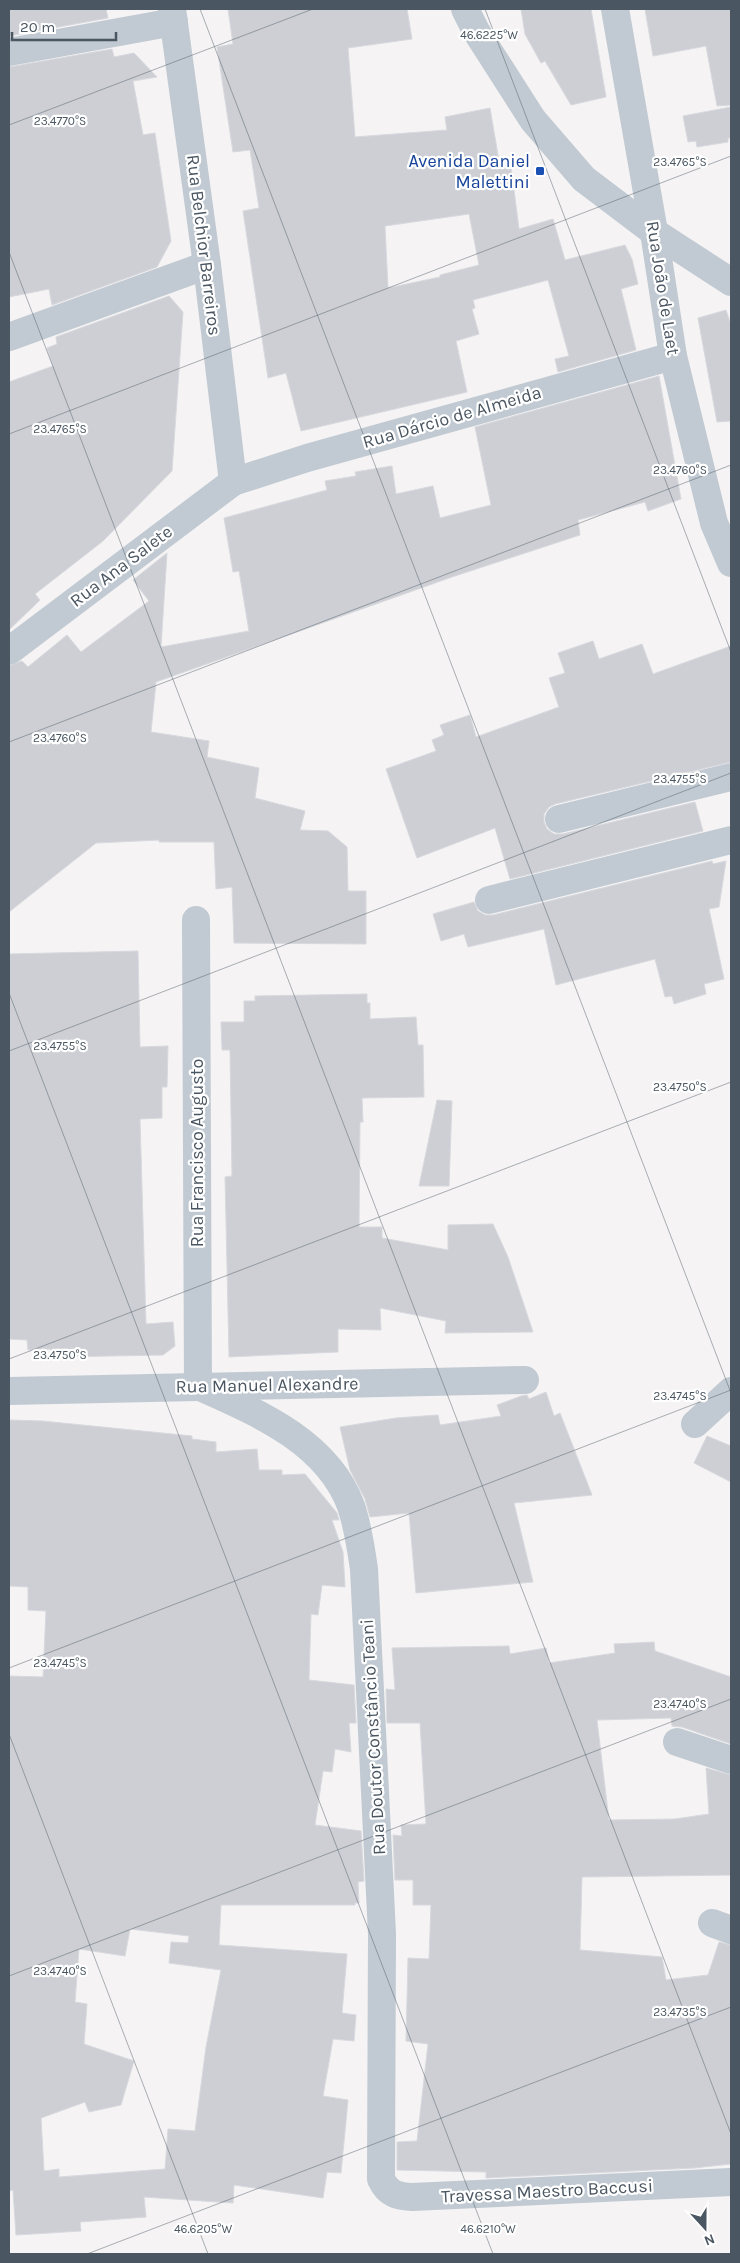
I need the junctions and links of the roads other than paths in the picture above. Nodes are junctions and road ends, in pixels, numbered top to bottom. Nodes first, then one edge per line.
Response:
1 (465, 9) edge
2 (615, 9) edge
3 (173, 16) edge
4 (9, 52) edge
5 (654, 232) junction
6 (207, 265) junction
7 (731, 282) edge
8 (9, 337) edge
9 (673, 356) junction
10 (233, 482) junction
11 (731, 562) edge
12 (9, 651) edge
13 (731, 777) edge
14 (559, 819) dead end
15 (731, 840) edge
16 (489, 900) dead end
17 (196, 920) dead end
18 (525, 1380) dead end
19 (198, 1386) junction
20 (9, 1391) edge
21 (731, 1391) edge
22 (695, 1424) dead end
23 (677, 1742) dead end
24 (731, 1760) edge
25 (380, 2169) joint
26 (731, 2182) edge

1 - 5 street
2 - 5 street, Rua João de Laet
3 - 4 street
3 - 6 street, Rua Belchior Barreiros
5 - 7 street
5 - 9 street, Rua João de Laet
6 - 8 street
6 - 10 street, Rua Belchior Barreiros
9 - 10 street, Rua Dárcio de Almeida
9 - 11 street, Rua João de Laet
10 - 12 street, Rua Ana Salete
13 - 14 street
15 - 16 street
17 - 19 street, Rua Francisco Augusto
18 - 19 street, Rua Manuel Alexandre
19 - 20 street, Rua Manuel Alexandre
19 - 25 street, Rua Doutor Constâncio Teani
21 - 22 street
23 - 24 street
25 - 26 street, Travessa Maestro Baccusi

